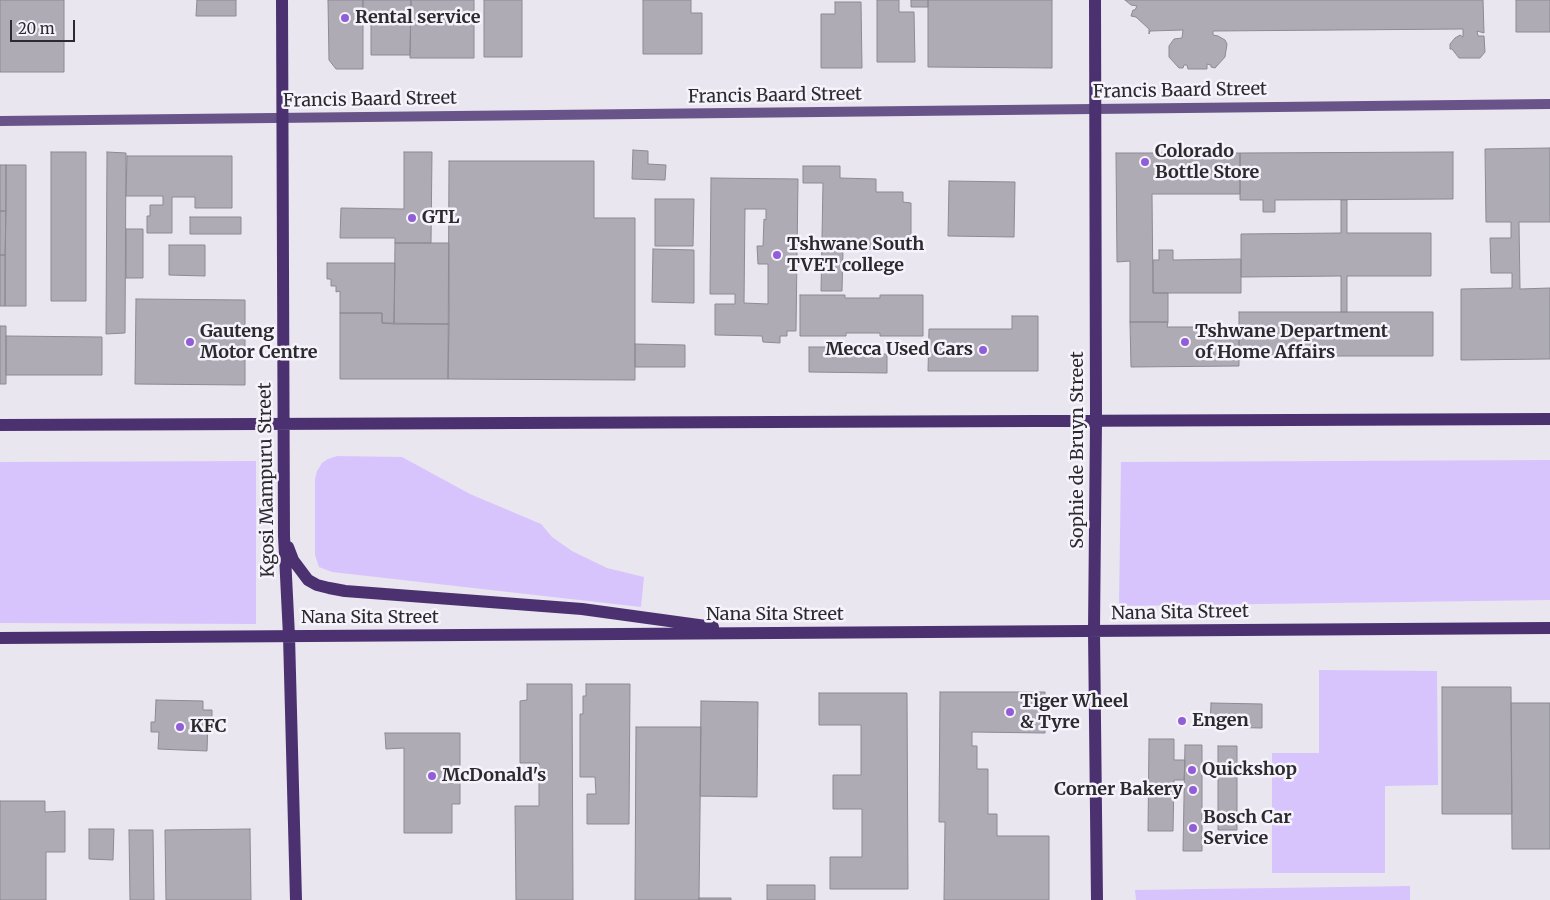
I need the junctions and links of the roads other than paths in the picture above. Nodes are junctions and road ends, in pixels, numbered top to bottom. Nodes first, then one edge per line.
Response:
1 (282, 0) edge
2 (1096, 0) edge
3 (1550, 104) edge
4 (1097, 108) junction
5 (283, 117) junction
6 (0, 121) edge
7 (1550, 419) edge
8 (1096, 421) junction
9 (283, 423) junction
10 (0, 425) edge
11 (284, 536) junction
12 (1550, 628) edge
13 (1094, 631) junction
14 (752, 633) junction
15 (289, 636) junction
16 (0, 638) edge
17 (296, 900) edge
18 (1097, 900) edge

1 - 5 main road, Kgosi Mampuru Street
2 - 4 main road, Sophie de Bruyn Street
3 - 4 street, Francis Baard Street
4 - 5 street, Francis Baard Street
4 - 8 main road, Sophie de Bruyn Street
5 - 6 street, Francis Baard Street
5 - 9 main road, Kgosi Mampuru Street
7 - 8 main road
8 - 9 main road
8 - 13 main road, Sophie de Bruyn Street
9 - 10 main road
9 - 11 main road, Kgosi Mampuru Street
11 - 14 main road
11 - 15 main road, Kgosi Mampuru Street
12 - 13 main road, Nana Sita Street
13 - 14 main road, Nana Sita Street
13 - 18 main road, Sophie de Bruyn Street
14 - 15 main road, Nana Sita Street
15 - 16 main road, Nana Sita Street
15 - 17 main road, Kgosi Mampuru Street

